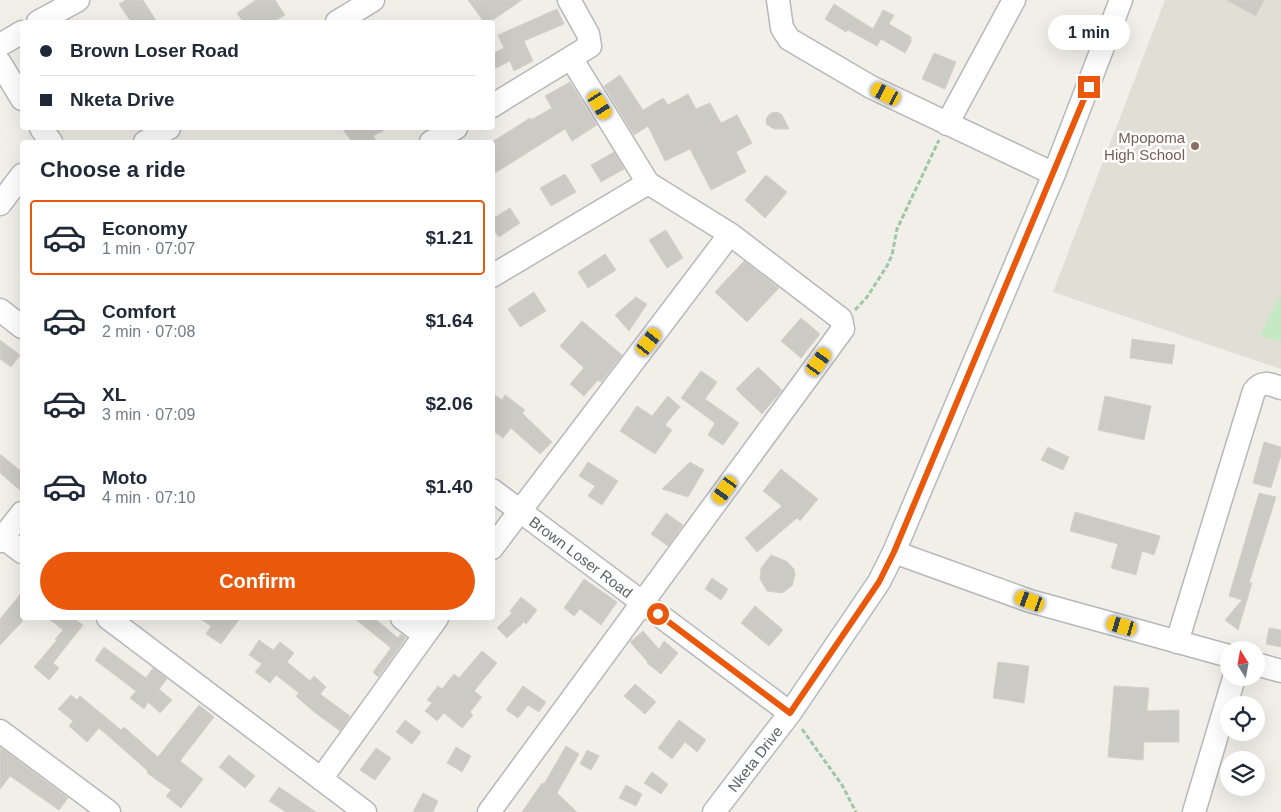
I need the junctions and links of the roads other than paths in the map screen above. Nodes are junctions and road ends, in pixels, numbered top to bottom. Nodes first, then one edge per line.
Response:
1 (78, 0) edge
2 (372, 0) edge
3 (569, 0) edge
4 (778, 0) edge
5 (1014, 0) edge
6 (1122, 0) edge
7 (42, 20) edge
8 (339, 20) edge
9 (20, 33) edge
10 (0, 44) edge
11 (571, 58) junction
12 (0, 63) edge
13 (20, 96) edge
14 (495, 104) edge
15 (947, 124) junction
16 (166, 130) edge
17 (452, 130) edge
18 (148, 140) edge
19 (435, 140) edge
20 (1054, 174) junction
21 (20, 179) edge
22 (648, 183) junction
23 (0, 204) edge
24 (730, 234) junction
25 (495, 274) edge
26 (0, 310) edge
27 (20, 325) edge
28 (1281, 388) edge
29 (495, 492) edge
30 (521, 512) junction
31 (20, 515) edge
32 (1, 538) edge
33 (495, 544) edge
34 (20, 551) edge
35 (894, 552) junction
36 (643, 603) junction
37 (111, 620) edge
38 (409, 620) edge
39 (430, 626) edge
40 (1177, 642) junction
41 (1220, 654) edge
42 (1265, 667) edge
43 (1281, 671) edge
44 (1232, 686) edge
45 (790, 713) junction
46 (0, 731) edge
47 (321, 779) junction
48 (109, 812) edge
49 (365, 812) edge
50 (489, 812) edge
51 (714, 812) edge
52 (1194, 812) edge

1 - 7 street
2 - 8 street
3 - 11 street
4 - 15 street
5 - 15 street
6 - 20 street, Nketa Drive
9 - 10 street
11 - 14 street
11 - 22 street
12 - 13 street
15 - 20 street
16 - 18 street
17 - 19 street
20 - 35 street, Nketa Drive
21 - 23 street
22 - 24 street
22 - 25 street
24 - 30 street
24 - 36 street
26 - 27 street
28 - 40 street
29 - 30 street, Brown Loser Road
30 - 33 street
30 - 36 street, Brown Loser Road
31 - 32 street
32 - 34 street
35 - 40 street
35 - 45 street, Nketa Drive
36 - 45 street, Brown Loser Road
36 - 50 street
37 - 47 street
38 - 39 street
39 - 47 street
40 - 41 street
42 - 43 street
44 - 52 street
45 - 51 street, Nketa Drive
46 - 48 street
47 - 49 street

